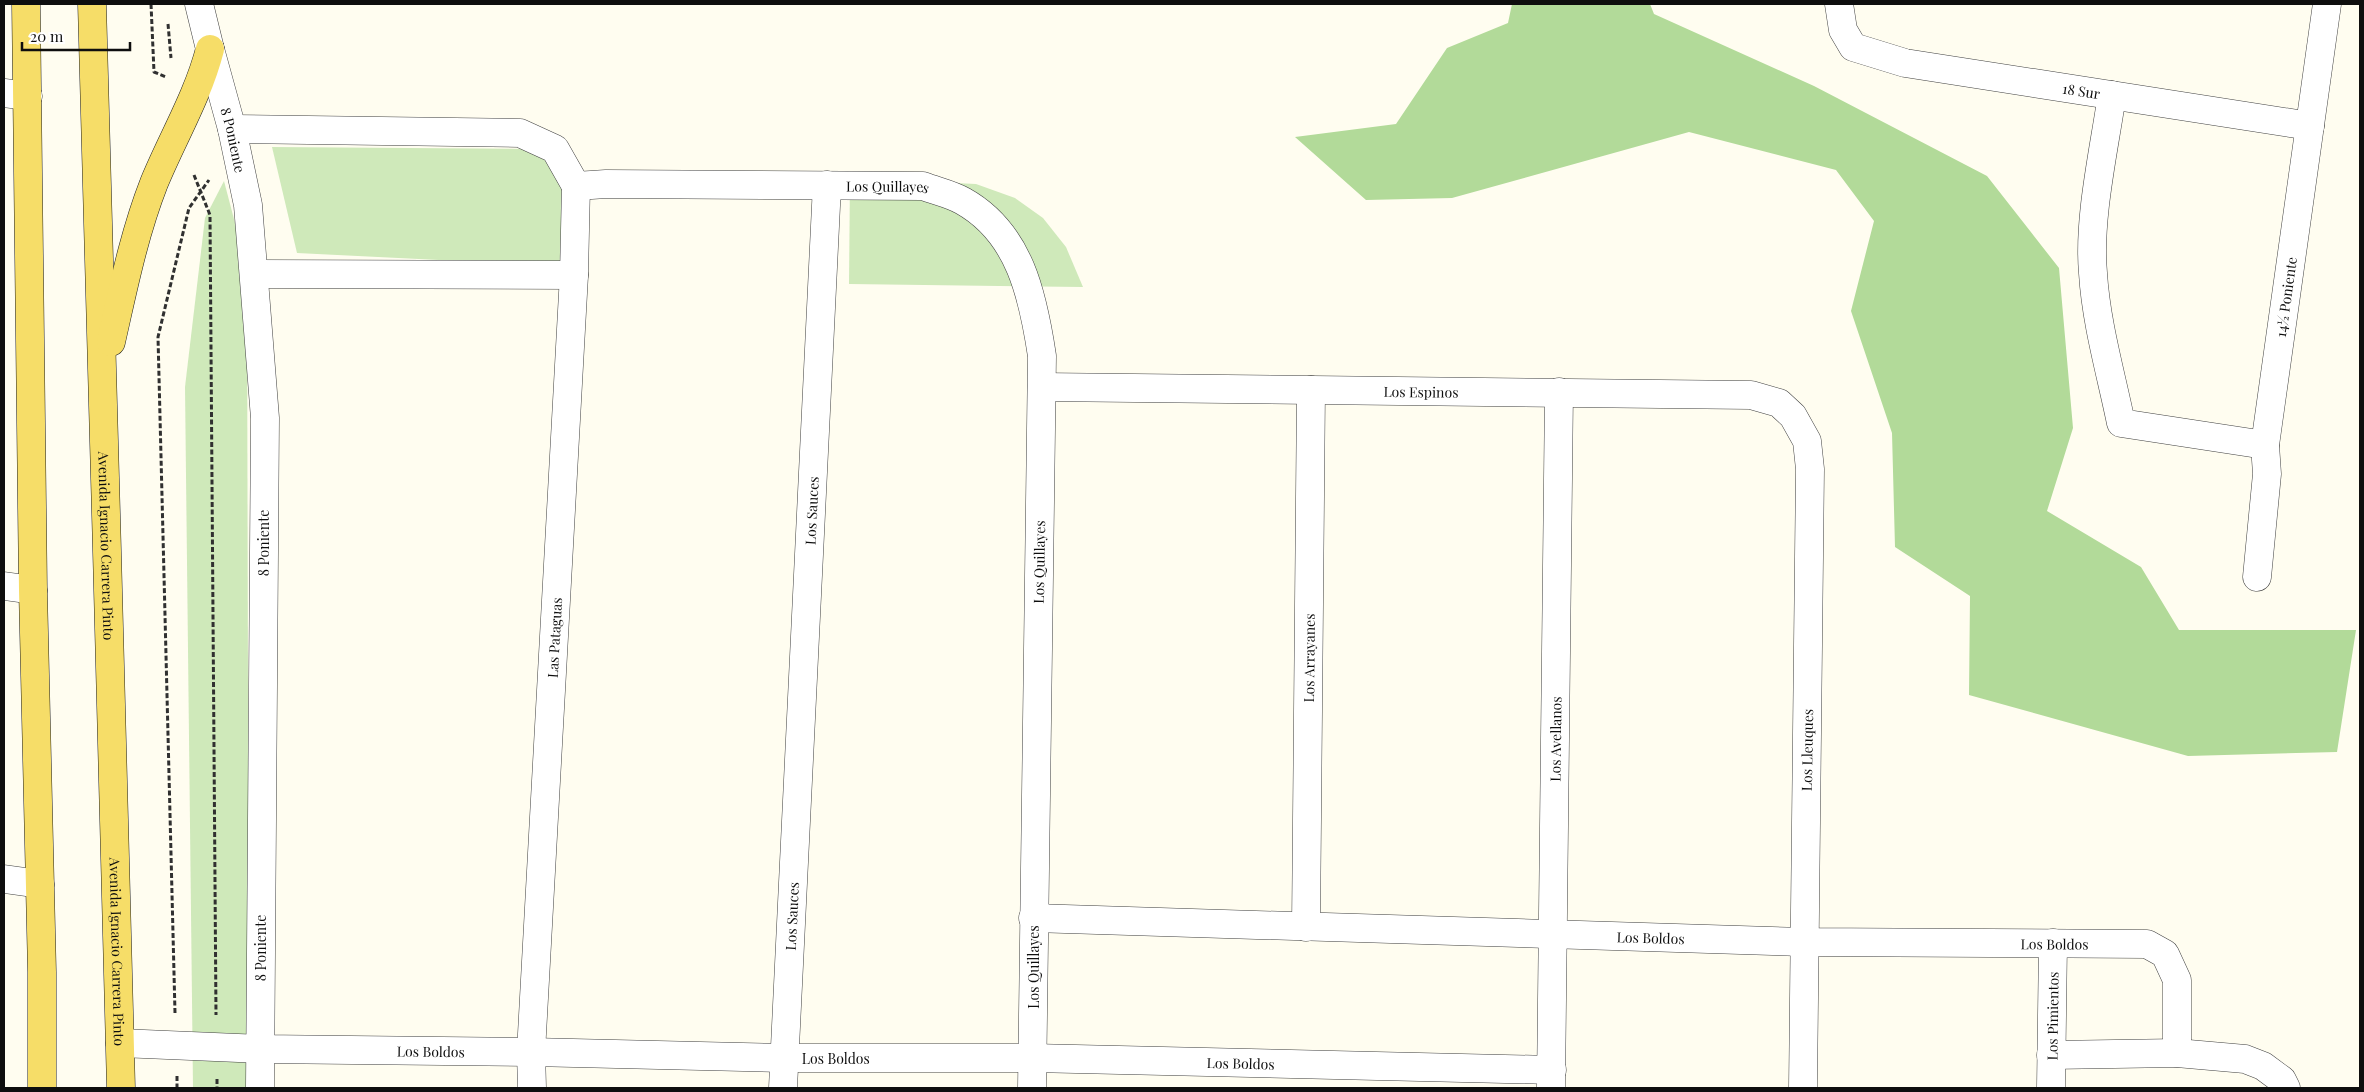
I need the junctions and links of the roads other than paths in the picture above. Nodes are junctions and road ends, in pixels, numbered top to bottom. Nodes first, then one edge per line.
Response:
1 (26, 4) edge
2 (92, 4) edge
3 (199, 4) edge
4 (1839, 4) edge
5 (2327, 4) edge
6 (210, 49) junction
7 (16, 94) edge
8 (2112, 96) junction
9 (2310, 126) junction
10 (232, 130) junction
11 (827, 185) junction
12 (576, 186) junction
13 (255, 274) junction
14 (574, 276) junction
15 (102, 382) junction
16 (1042, 387) junction
17 (1311, 390) junction
18 (1559, 392) junction
19 (1793, 416) joint
20 (2266, 445) junction
21 (2257, 577) dead end
22 (4, 586) edge
23 (33, 590) junction
24 (4, 879) edge
25 (40, 884) junction
26 (1033, 918) junction
27 (1306, 927) junction
28 (1553, 935) junction
29 (1805, 942) junction
30 (2053, 943) junction
31 (120, 1043) junction
32 (261, 1049) junction
33 (531, 1052) junction
34 (2177, 1053) junction
35 (2051, 1055) junction
36 (784, 1058) junction
37 (1032, 1058) junction
38 (1551, 1079) edge
39 (2284, 1084) edge
40 (42, 1088) edge
41 (121, 1088) edge
42 (260, 1088) edge
43 (532, 1088) edge
44 (783, 1088) edge
45 (1032, 1088) edge
46 (1803, 1088) edge
47 (2051, 1088) edge

1 - 7 main road
2 - 15 main road, Avenida Ignacio Carrera Pinto
3 - 6 street, 8 Poniente
4 - 8 street, 18 Sur
5 - 9 street, 14½ Poniente
6 - 10 street, 8 Poniente
6 - 15 main road
7 - 23 main road
8 - 9 street, 18 Sur
8 - 20 street
9 - 20 street, 14½ Poniente
10 - 12 street
10 - 13 street, 8 Poniente
11 - 12 street
11 - 16 street, Los Quillayes
11 - 36 street, Los Sauces
12 - 14 street, Las Pataguas
13 - 14 street
13 - 32 street, 8 Poniente
14 - 33 street, Las Pataguas
15 - 31 main road, Avenida Ignacio Carrera Pinto
16 - 17 street, Los Espinos
16 - 26 street, Los Quillayes
17 - 18 street, Los Espinos
17 - 27 street, Los Arrayanes
18 - 19 street, Los Espinos
18 - 28 street, Los Avellanos
19 - 29 street, Los Lleuques
20 - 21 street, 14½ Poniente
22 - 23 street
23 - 25 main road
24 - 25 street
25 - 40 main road
26 - 27 street, Los Boldos
26 - 37 street, Los Quillayes
27 - 28 street, Los Boldos
28 - 29 street, Los Boldos
28 - 38 street, Los Avellanos
29 - 30 street, Los Boldos
29 - 46 street, Los Lleuques
30 - 34 street, Los Boldos
30 - 35 street, Los Pimientos
31 - 32 street, Los Boldos
31 - 41 main road, Avenida Ignacio Carrera Pinto
32 - 33 street, Los Boldos
32 - 42 street, 8 Poniente
33 - 36 street, Los Boldos
33 - 43 street, Las Pataguas
34 - 35 street
34 - 39 street
35 - 47 street, Los Pimientos
36 - 37 street, Los Boldos
36 - 44 street, Los Sauces
37 - 38 street, Los Boldos
37 - 45 street, Los Quillayes

